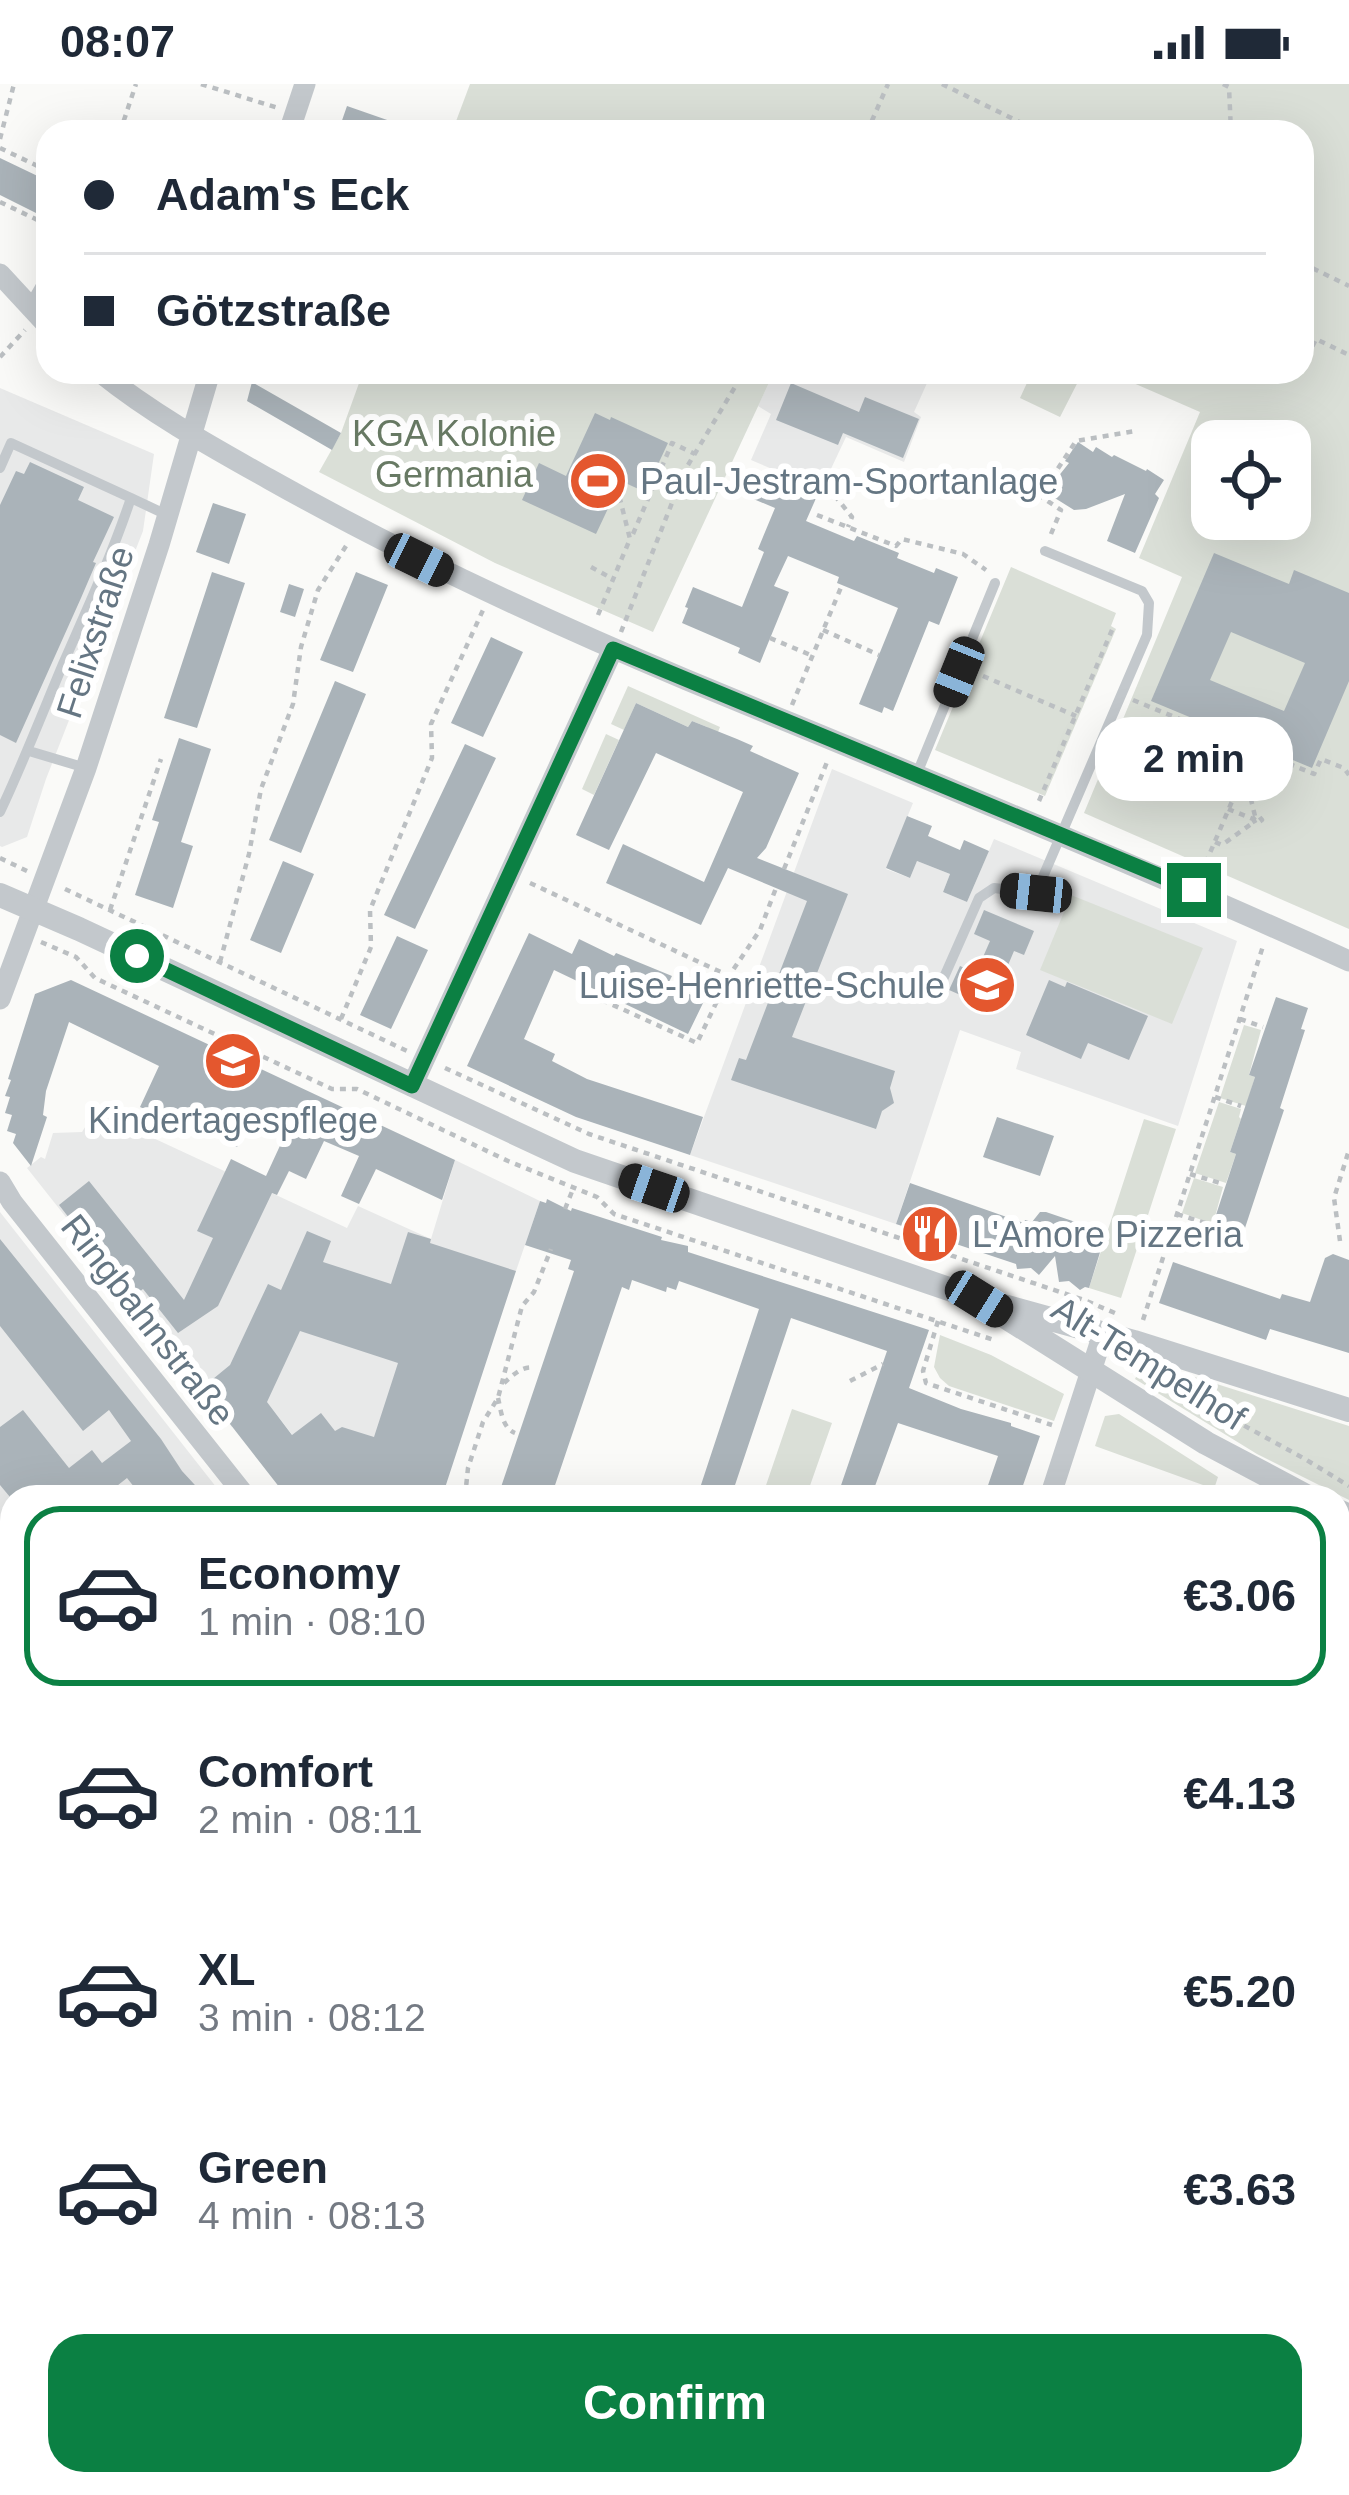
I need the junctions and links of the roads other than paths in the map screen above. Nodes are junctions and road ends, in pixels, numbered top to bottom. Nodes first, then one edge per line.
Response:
1 (305, 84) edge
2 (293, 120) edge
3 (0, 274) edge
4 (36, 314) edge
5 (117, 384) edge
6 (206, 384) edge
7 (191, 435) junction
8 (0, 468) edge
9 (131, 498) junction
10 (167, 515) junction
11 (1045, 551) road end
12 (994, 584) road end
13 (613, 649) junction
14 (29, 751) junction
15 (86, 769) junction
16 (916, 776) junction
17 (0, 812) edge
18 (1062, 836) junction
19 (0, 895) edge
20 (33, 909) junction
21 (1349, 961) edge
22 (937, 993) dead end
23 (0, 999) edge
24 (412, 1086) junction
25 (0, 1182) edge
26 (979, 1299) junction
27 (1114, 1329) junction
28 (1091, 1370) junction
29 (1349, 1410) edge
30 (236, 1485) edge
31 (1054, 1485) edge
32 (1285, 1485) edge

1 - 2 street
3 - 4 street
5 - 7 street
6 - 7 street, Felixstraße
7 - 10 street, Felixstraße
7 - 13 street
8 - 9 lane
9 - 10 lane
9 - 14 lane
10 - 15 street, Felixstraße
11 - 18 lane
12 - 16 lane
13 - 16 street
13 - 24 street
14 - 15 lane
14 - 17 lane
15 - 20 street, Felixstraße
16 - 18 street
18 - 21 street
18 - 22 lane
19 - 20 street
20 - 23 street
20 - 24 street
24 - 26 street
25 - 30 street, Ringbahnstraße
26 - 27 street, Alt-Tempelhof
26 - 28 street, Alt-Tempelhof
27 - 28 street
27 - 29 street, Alt-Tempelhof
28 - 31 street
28 - 32 street, Alt-Tempelhof

